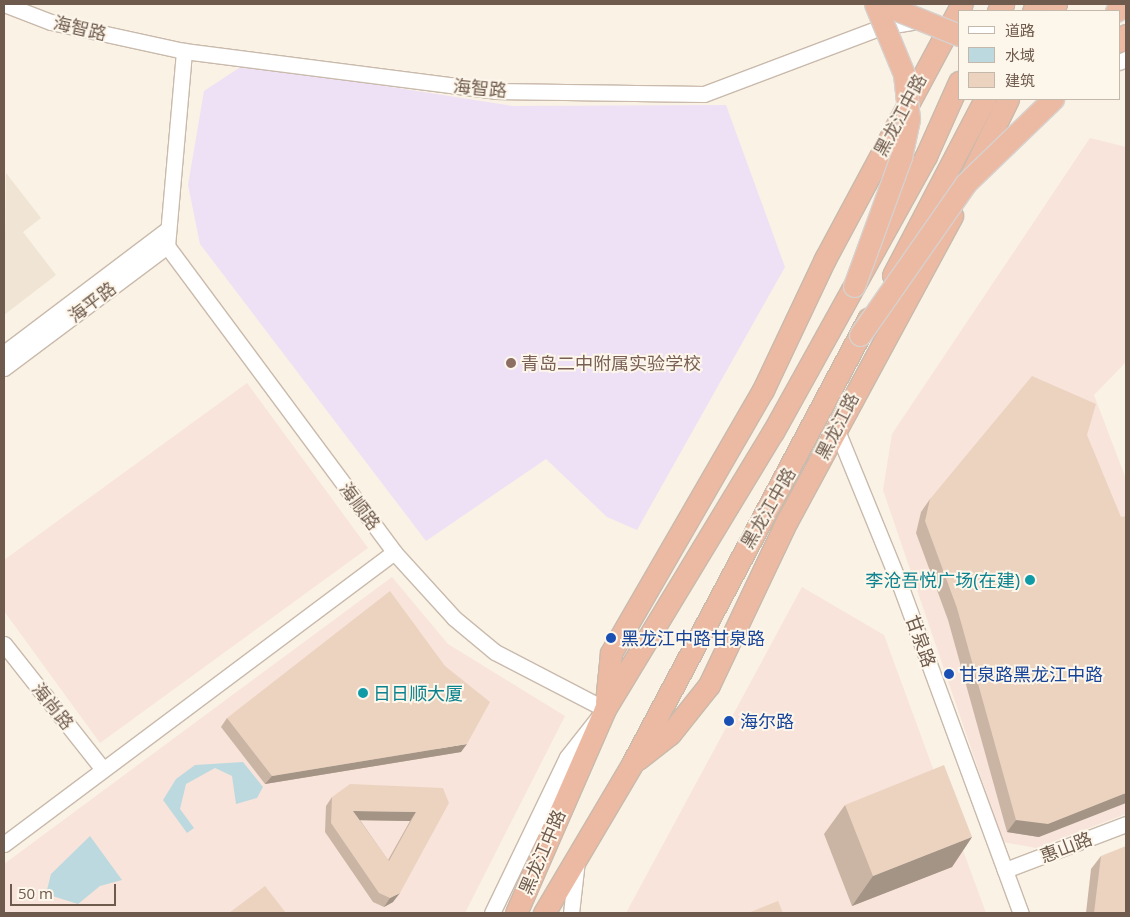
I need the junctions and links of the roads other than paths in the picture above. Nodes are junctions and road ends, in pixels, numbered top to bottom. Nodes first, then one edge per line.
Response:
1 (4, 4) edge
2 (875, 4) edge
3 (882, 4) edge
4 (894, 4) edge
5 (958, 21) edge
6 (881, 27) junction
7 (184, 51) junction
8 (958, 84) edge
9 (984, 100) edge
10 (1008, 100) edge
11 (1052, 100) edge
12 (168, 229) junction
13 (167, 246) junction
14 (854, 286) junction
15 (860, 335) junction
16 (4, 353) edge
17 (4, 368) edge
18 (836, 428) junction
19 (394, 552) junction
20 (6, 651) edge
21 (605, 710) junction
22 (632, 764) junction
23 (102, 768) junction
24 (1126, 824) edge
25 (4, 844) edge
26 (578, 855) junction
27 (1005, 870) junction
28 (492, 913) edge
29 (516, 913) edge
30 (544, 913) edge
31 (571, 913) edge
32 (1021, 913) edge

1 - 7 street, 海智路
2 - 14 highway, bridge
3 - 5 highway, bridge
4 - 6 street
5 - 6 street, 海智路
5 - 21 highway, 黑龙江中路
6 - 7 street, 海智路
7 - 12 street
8 - 14 highway, 黑龙江中路, bridge
9 - 15 highway, 黑龙江中路, bridge
10 - 18 highway, 黑龙江路
11 - 15 highway, bridge
12 - 13 street
12 - 16 street, 海平路
13 - 17 street, 海平路
13 - 19 street, 海顺路
14 - 21 highway, 黑龙江中路
15 - 22 highway, 黑龙江中路
18 - 22 highway, 黑龙江路
18 - 27 street, 甘泉路
19 - 21 street, 海顺路
19 - 23 street
20 - 23 street, 海尚路
21 - 28 street
21 - 29 highway, 黑龙江中路
22 - 26 highway, 黑龙江中路
23 - 25 street
24 - 27 street, 惠山路
26 - 30 highway, 黑龙江中路
26 - 31 street
27 - 32 street, 甘泉路

